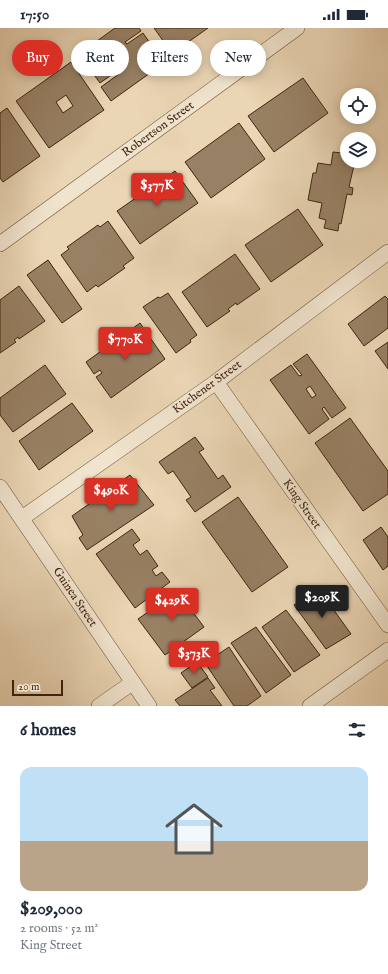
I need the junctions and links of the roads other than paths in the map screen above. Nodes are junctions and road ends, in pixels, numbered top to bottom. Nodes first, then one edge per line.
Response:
1 (297, 28) edge
2 (0, 244) edge
3 (388, 252) edge
4 (216, 382) junction
5 (0, 487) edge
6 (22, 518) junction
7 (388, 626) edge
8 (388, 650) edge
9 (132, 683) junction
10 (99, 706) edge
11 (149, 706) edge
12 (310, 706) edge

1 - 2 street, Robertson Street
3 - 4 street, Kitchener Street
4 - 6 street, Kitchener Street
4 - 7 street, King Street
5 - 6 street, Guinea Street
6 - 9 street, Guinea Street
8 - 12 street
9 - 10 street
9 - 11 street, Guinea Street

